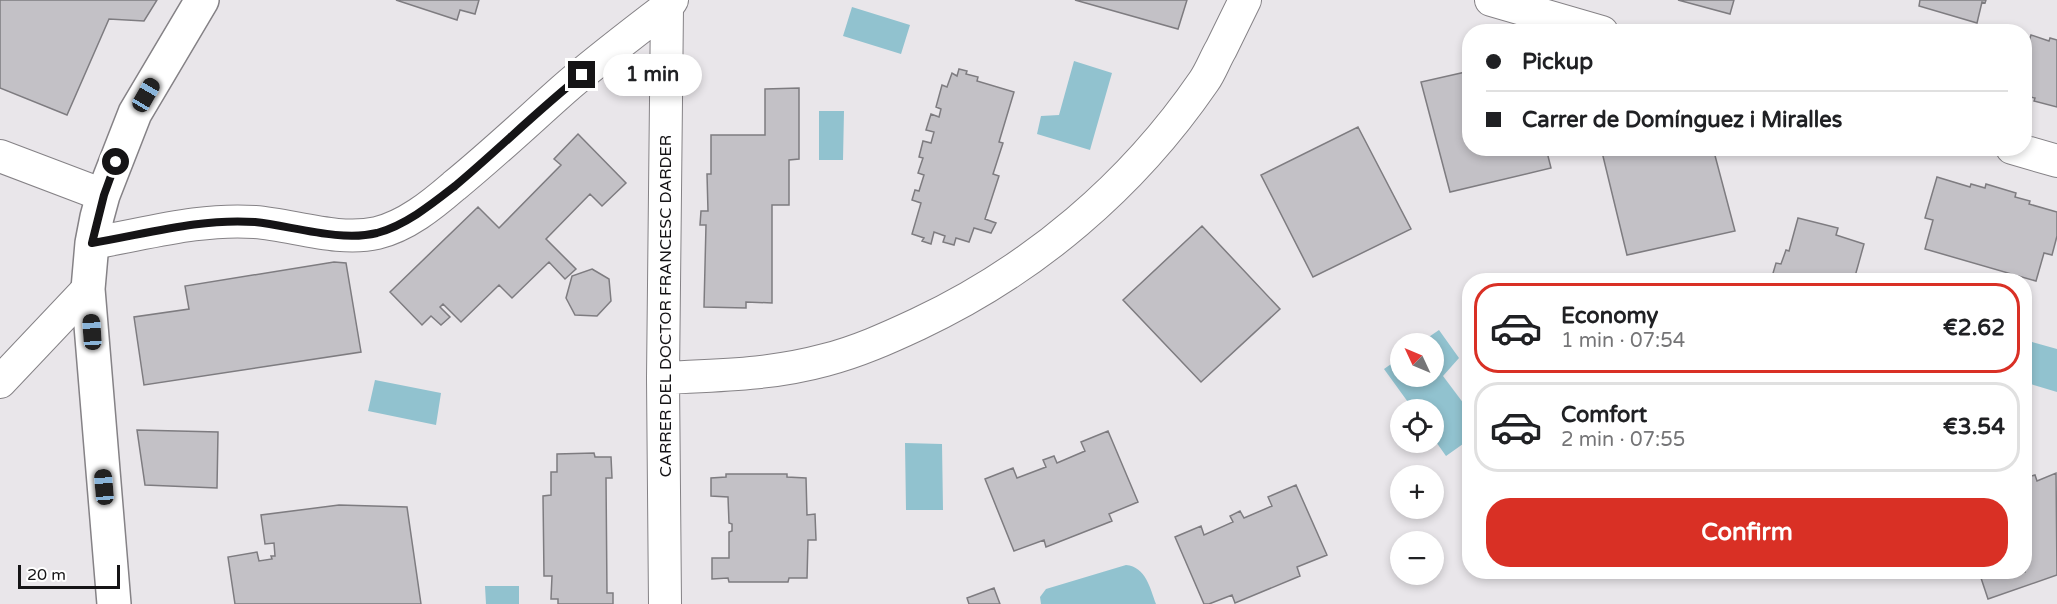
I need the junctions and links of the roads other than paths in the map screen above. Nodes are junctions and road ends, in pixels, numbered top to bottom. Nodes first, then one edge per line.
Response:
1 (202, 0) edge
2 (1245, 0) edge
3 (1491, 0) edge
4 (669, 4) edge
5 (1574, 24) edge
6 (2032, 154) edge
7 (0, 156) edge
8 (2057, 161) edge
9 (104, 195) junction
10 (92, 243) junction
11 (88, 289) junction
12 (663, 378) junction
13 (0, 382) edge
14 (114, 604) edge
15 (665, 604) edge

1 - 9 street
2 - 12 street
3 - 5 street
4 - 10 street
4 - 12 street, CARRER DEL DOCTOR FRANCESC DARDER
6 - 8 street
7 - 9 street
9 - 10 street
10 - 11 street
11 - 13 street
11 - 14 street
12 - 15 street, CARRER DEL DOCTOR FRANCESC DARDER

